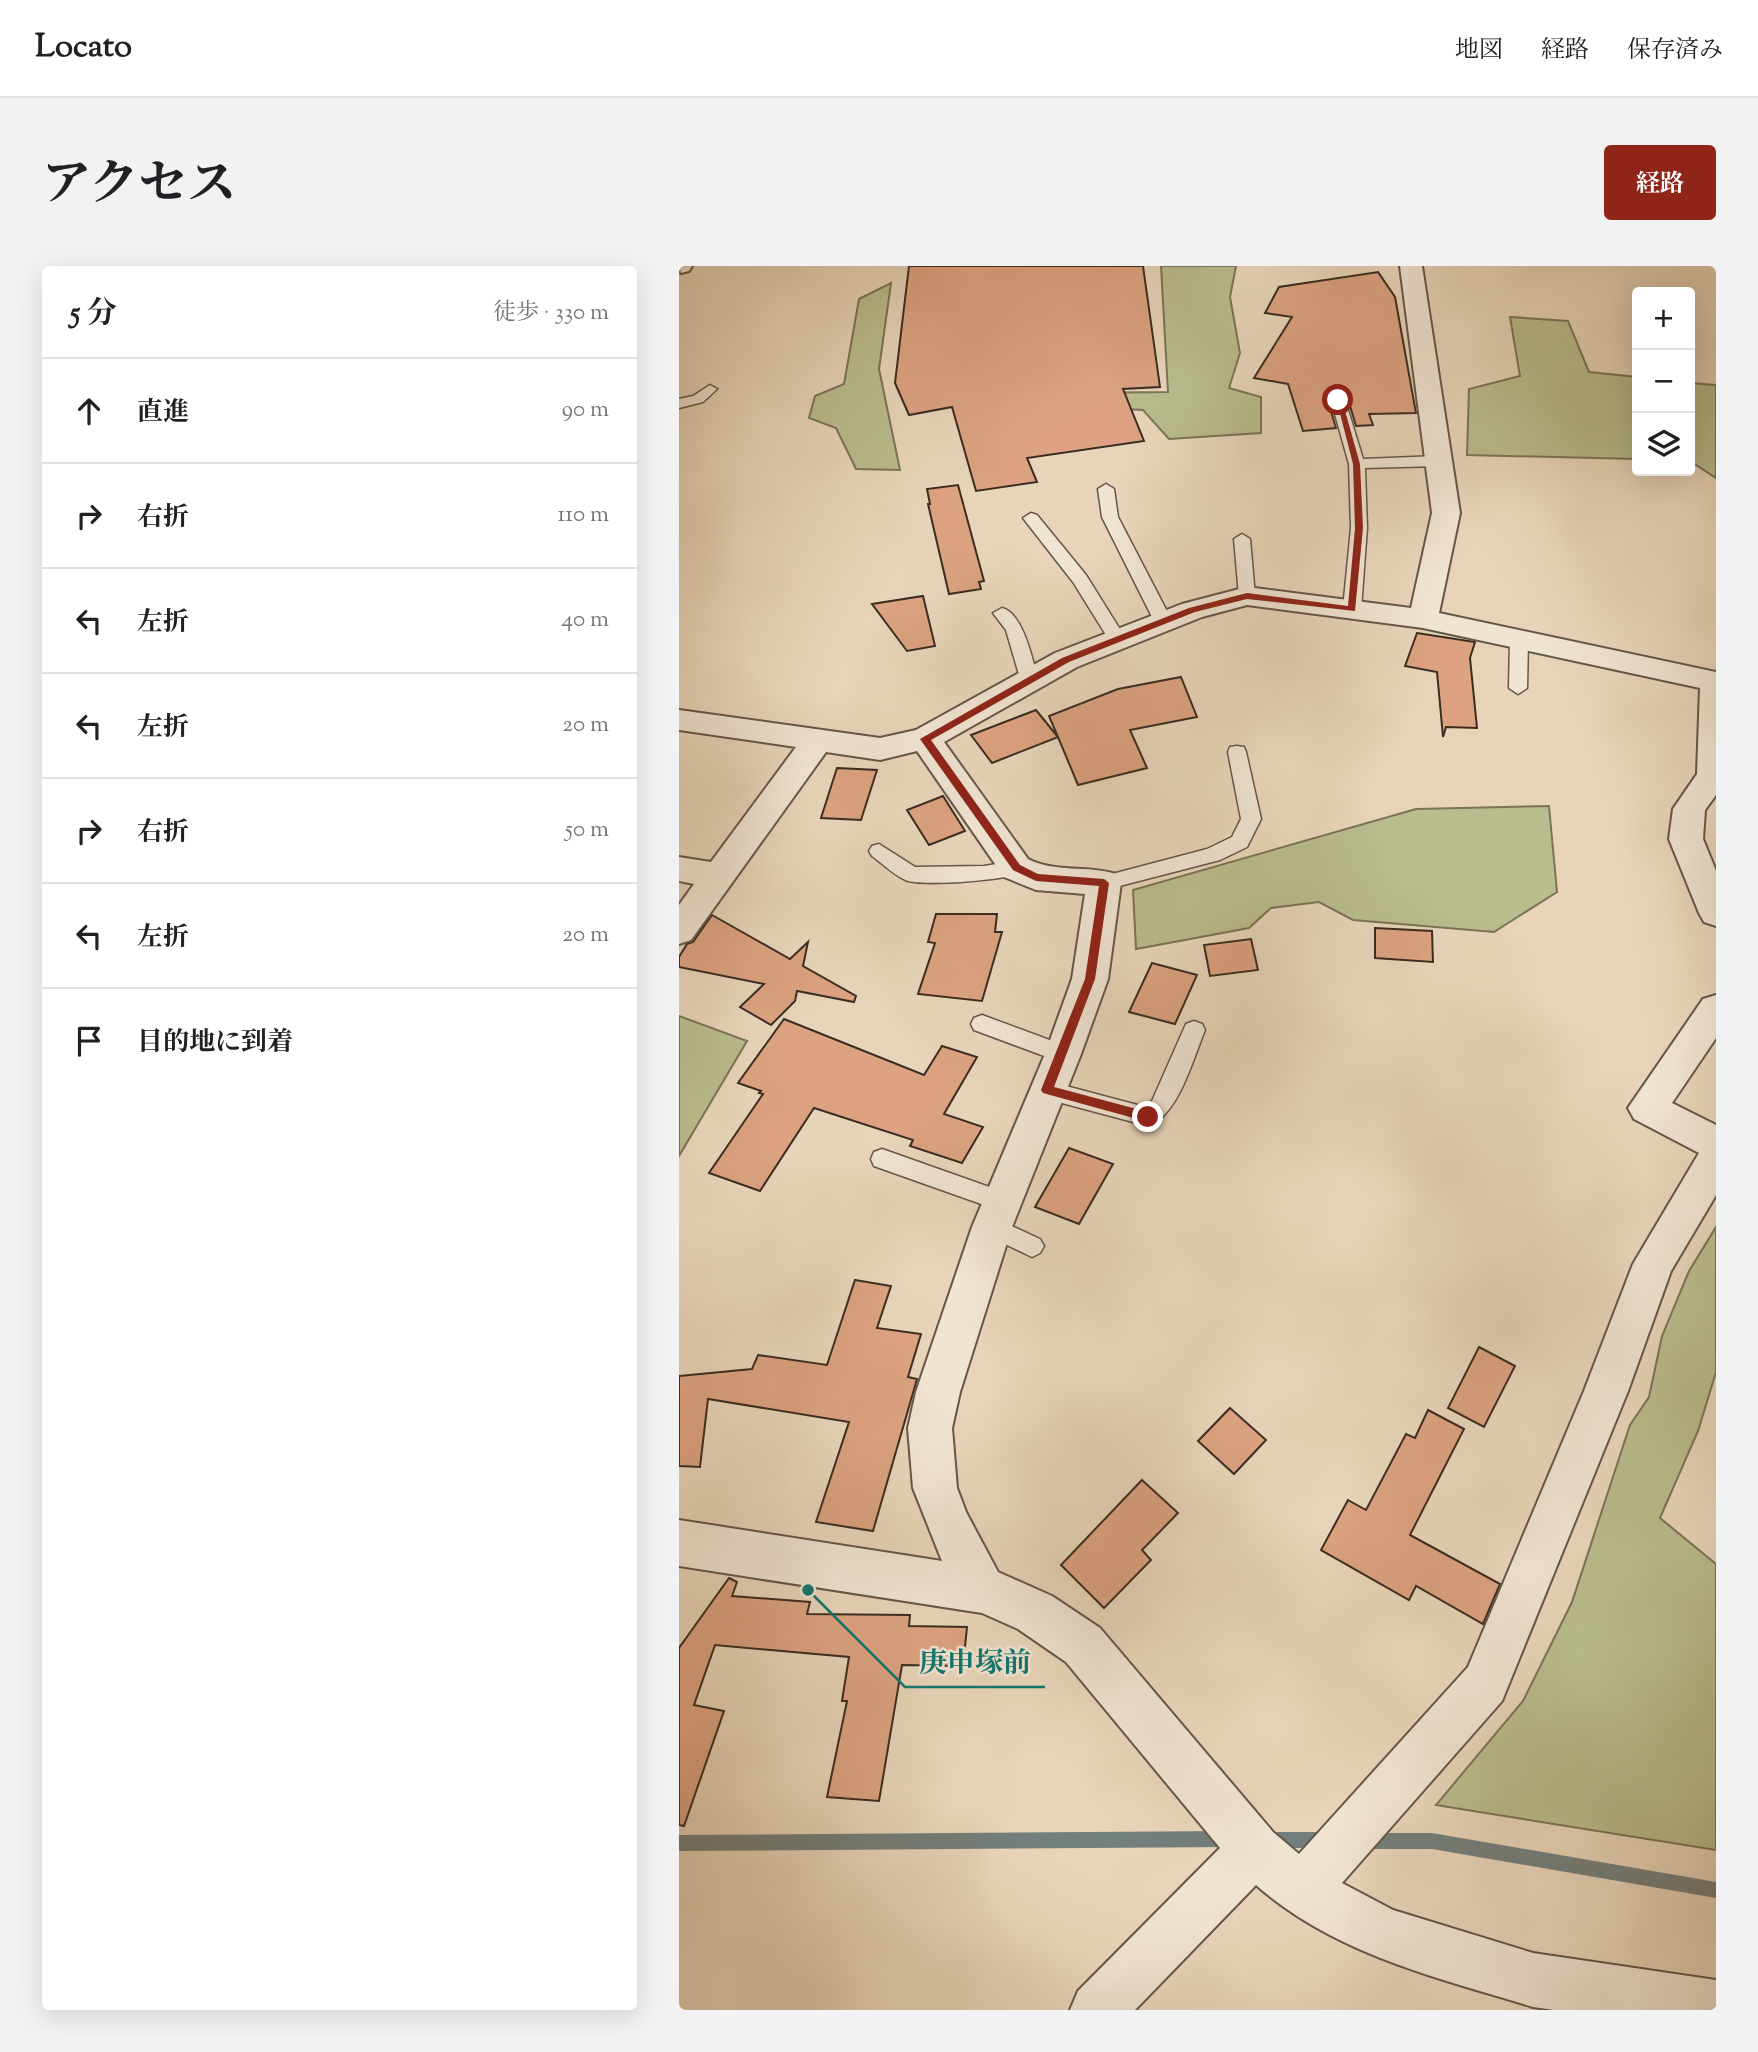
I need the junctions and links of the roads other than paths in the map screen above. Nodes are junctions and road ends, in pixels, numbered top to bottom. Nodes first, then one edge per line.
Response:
1 (1412, 266) edge
2 (710, 389) dead end
3 (1338, 400) dead end
4 (679, 404) edge
5 (1438, 461) junction
6 (1356, 464) junction
7 (1106, 489) dead end
8 (1031, 518) dead end
9 (1242, 539) dead end
10 (1247, 596) junction
11 (1352, 609) junction
12 (1002, 613) dead end
13 (1423, 619) junction
14 (1163, 621) junction
15 (1117, 639) junction
16 (1519, 640) junction
17 (1030, 678) junction
18 (1715, 682) edge
19 (1518, 688) dead end
20 (679, 720) edge
21 (925, 739) junction
22 (817, 741) junction
23 (1237, 752) dead end
24 (879, 851) dead end
25 (1016, 868) junction
26 (679, 869) edge
27 (717, 876) junction
28 (1104, 883) junction
29 (1716, 913) edge
30 (679, 931) edge
31 (1716, 1009) edge
32 (982, 1024) dead end
33 (1194, 1030) dead end
34 (1063, 1054) junction
35 (1047, 1090) junction
36 (1716, 1143) edge
37 (881, 1159) dead end
38 (1716, 1160) edge
39 (996, 1214) junction
40 (1032, 1246) dead end
41 (679, 1543) edge
42 (982, 1590) junction
43 (1255, 1850) junction
44 (1301, 1890) junction
45 (1716, 2007) edge
46 (1097, 2010) edge

1 - 5 street
2 - 4 lane
3 - 6 lane
5 - 6 lane
5 - 13 street
6 - 11 lane
7 - 14 lane
8 - 15 lane
9 - 10 lane
10 - 11 street
10 - 14 street
11 - 13 street
12 - 17 lane
13 - 16 street
14 - 15 street
15 - 17 street
16 - 18 street
16 - 19 lane
17 - 21 street
18 - 29 street
20 - 22 street
21 - 22 street
21 - 25 street
22 - 27 street
23 - 28 lane
24 - 25 lane
25 - 28 street
26 - 27 street
27 - 30 street
28 - 34 street
31 - 36 street
32 - 34 lane
33 - 35 lane
34 - 35 street
35 - 39 street
37 - 39 lane
38 - 44 street
39 - 40 lane
39 - 42 street
41 - 42 street
42 - 43 street
43 - 44 street
43 - 46 street
44 - 45 street

